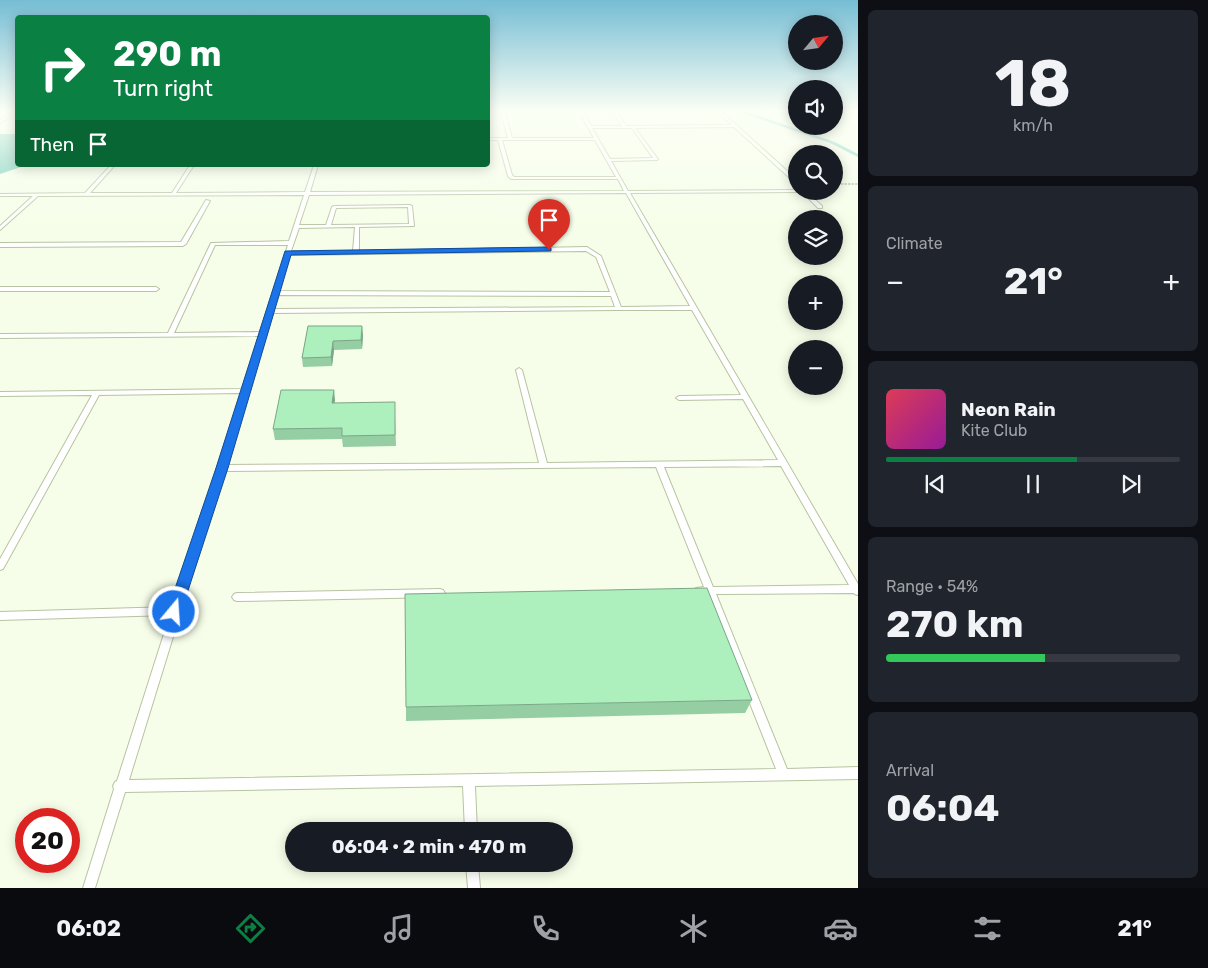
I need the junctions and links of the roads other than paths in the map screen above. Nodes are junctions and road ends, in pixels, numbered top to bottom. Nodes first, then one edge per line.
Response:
1 (504, 153) edge
2 (605, 153) edge
3 (652, 153) edge
4 (765, 153) edge
5 (609, 160) junction
6 (111, 167) edge
7 (191, 167) edge
8 (315, 167) edge
9 (788, 174) edge
10 (619, 178) junction
11 (788, 191) edge
12 (627, 192) junction
13 (174, 194) junction
14 (307, 194) junction
15 (0, 195) edge
16 (86, 195) junction
17 (36, 196) junction
18 (813, 200) edge
19 (208, 201) dead end
20 (820, 207) dead end
21 (328, 226) junction
22 (357, 226) junction
23 (296, 227) junction
24 (0, 229) edge
25 (290, 243) junction
26 (0, 245) edge
27 (356, 251) junction
28 (288, 253) junction
29 (0, 289) edge
30 (156, 289) dead end
31 (275, 293) junction
32 (613, 294) junction
33 (693, 308) junction
34 (619, 309) junction
35 (271, 311) junction
36 (262, 334) junction
37 (170, 335) junction
38 (0, 336) edge
39 (519, 370) dead end
40 (244, 391) junction
41 (97, 393) junction
42 (0, 394) edge
43 (745, 397) junction
44 (679, 398) dead end
45 (783, 463) junction
46 (659, 464) junction
47 (544, 466) junction
48 (222, 468) junction
49 (0, 567) edge
50 (710, 591) junction
51 (857, 591) edge
52 (690, 592) edge
53 (455, 593) edge
54 (237, 597) dead end
55 (174, 612) junction
56 (0, 616) edge
57 (858, 773) edge
58 (784, 775) junction
59 (469, 780) junction
60 (120, 786) junction
61 (471, 822) edge
62 (473, 872) edge
63 (89, 888) edge
64 (474, 888) edge

1 - 10 lane
2 - 5 lane
3 - 5 lane
4 - 9 lane
5 - 10 lane
6 - 16 lane
7 - 13 lane
8 - 14 lane
10 - 12 lane
11 - 12 lane
12 - 14 lane
12 - 33 lane
13 - 14 lane
13 - 16 lane
14 - 23 lane
15 - 17 lane
16 - 17 lane
17 - 24 lane
18 - 20 lane
19 - 26 lane
21 - 22 lane
21 - 22 lane
21 - 23 lane
22 - 27 lane
23 - 25 lane
25 - 28 lane
25 - 37 lane
27 - 28 lane
27 - 32 lane
28 - 31 lane
29 - 30 lane
31 - 32 lane
31 - 35 lane
32 - 34 lane
33 - 34 lane
33 - 43 lane
34 - 35 lane
35 - 36 lane
36 - 37 lane
36 - 40 lane
37 - 38 lane
39 - 47 lane
40 - 41 lane
40 - 48 lane
41 - 42 lane
41 - 49 lane
43 - 44 lane
43 - 45 lane
45 - 46 lane
45 - 51 lane
46 - 47 lane
46 - 50 lane
47 - 48 lane
48 - 55 lane
50 - 51 lane
50 - 52 lane
50 - 58 lane
53 - 54 lane
55 - 56 lane
55 - 60 lane
57 - 58 lane
58 - 59 lane
59 - 60 lane
59 - 61 lane
60 - 63 lane
62 - 64 lane

